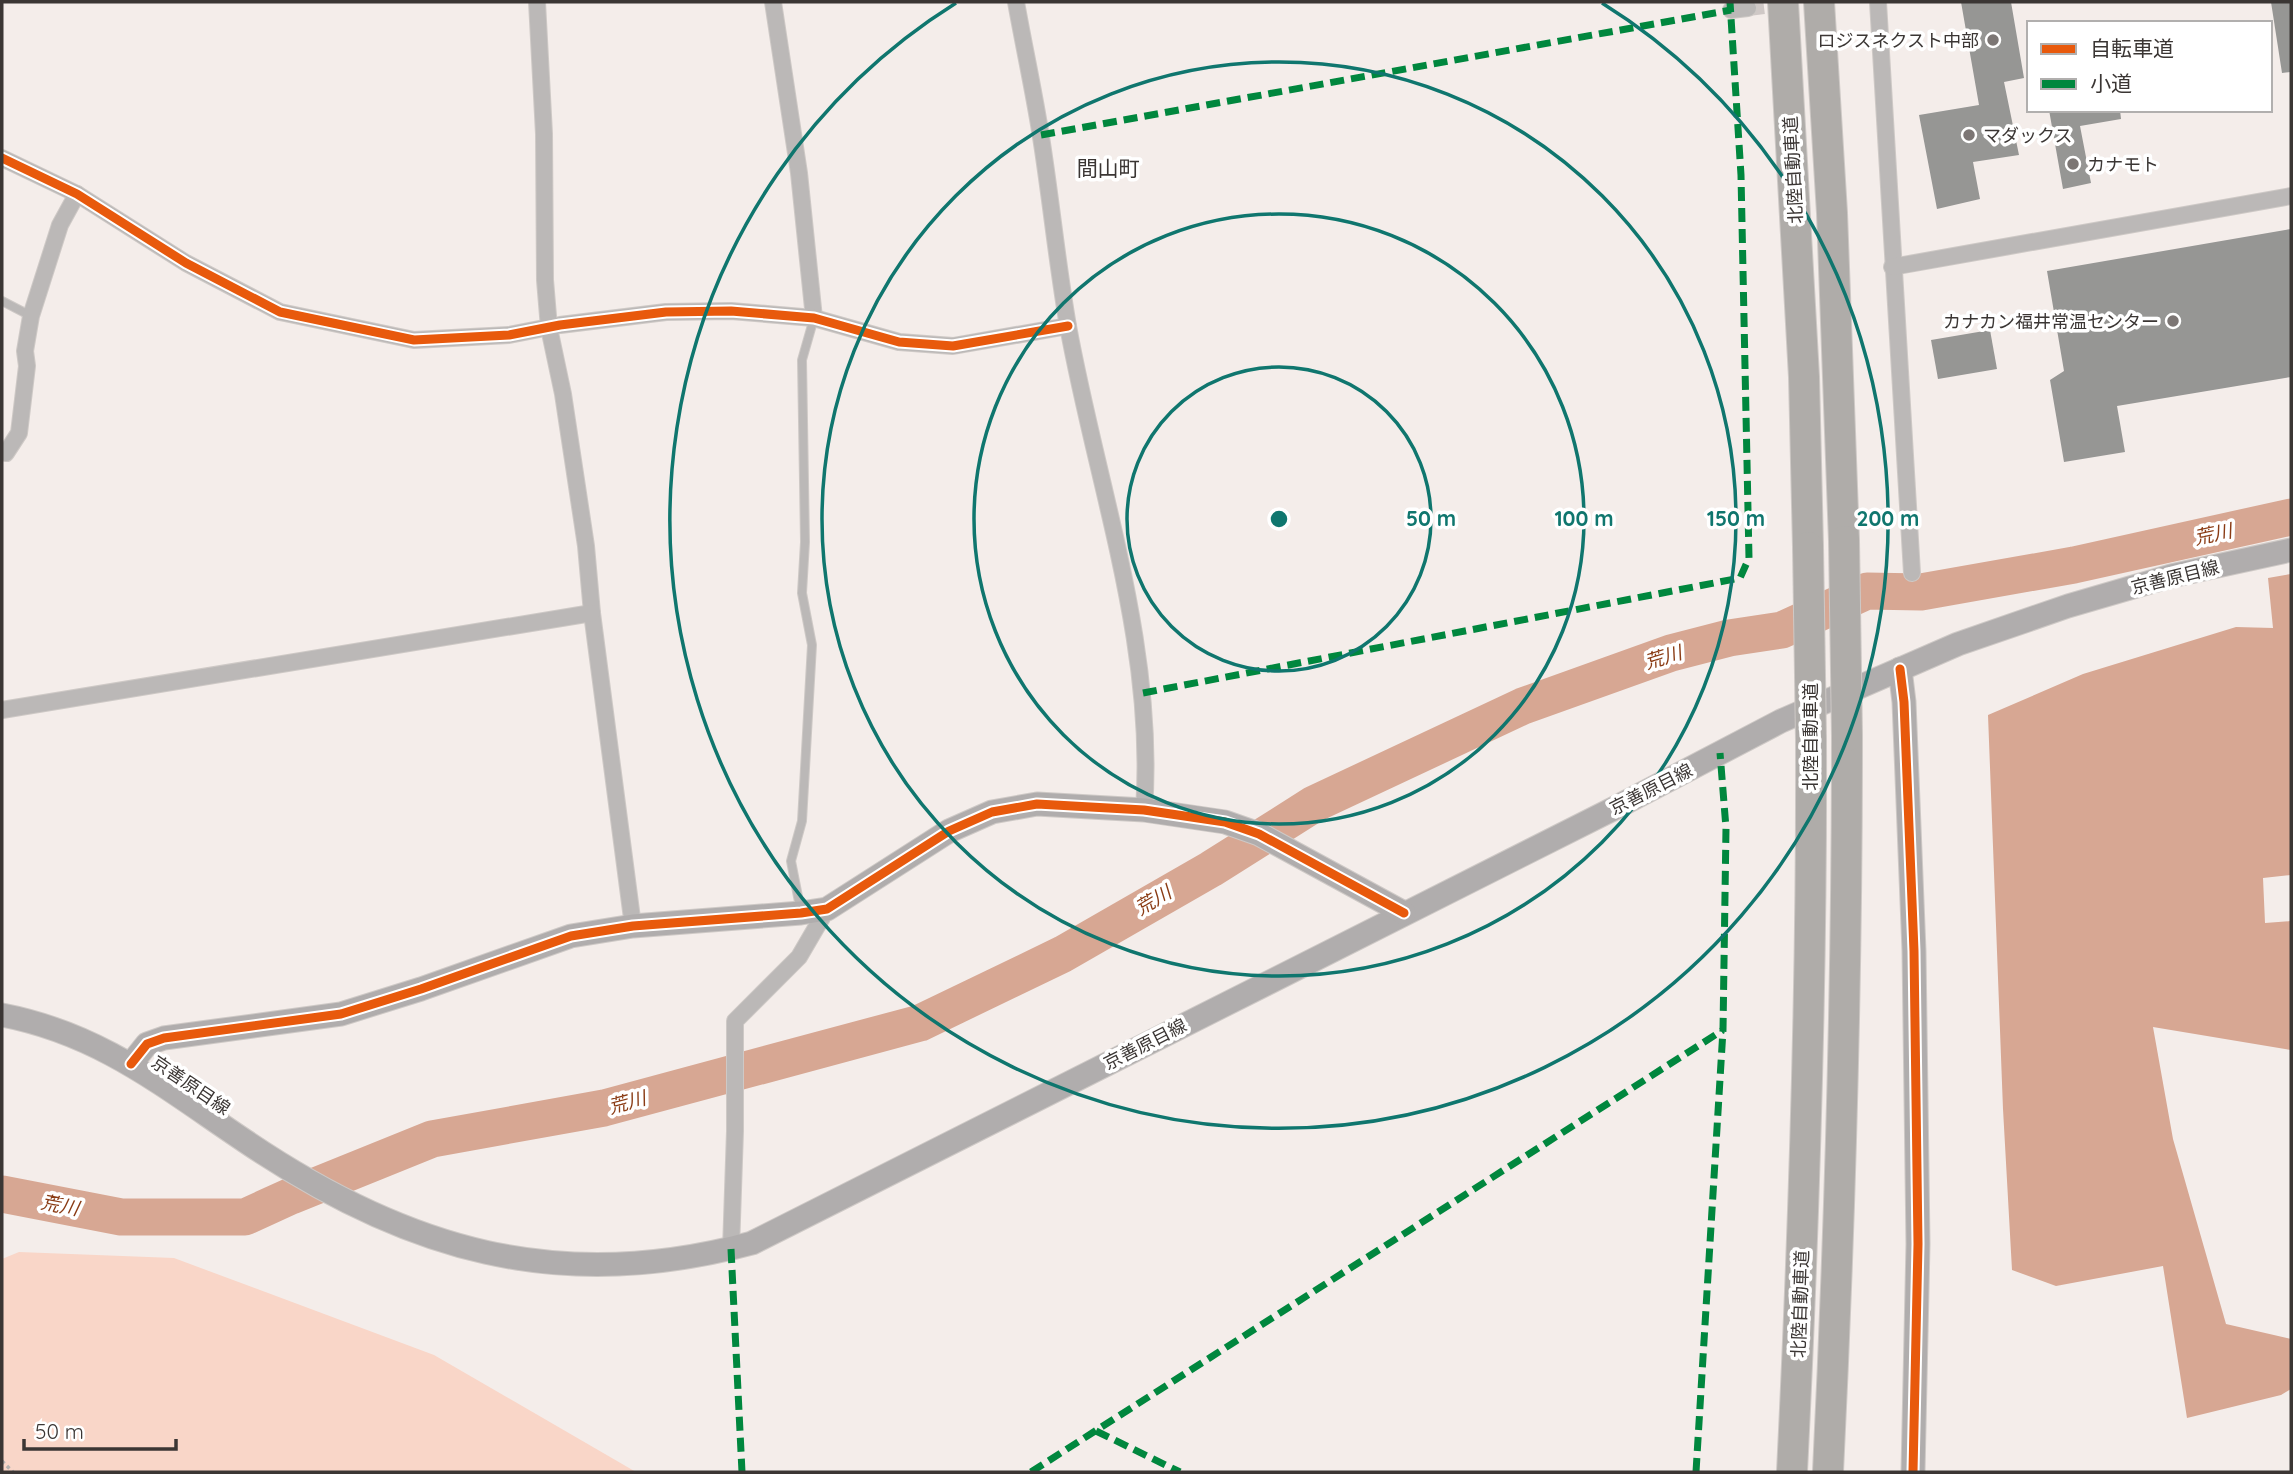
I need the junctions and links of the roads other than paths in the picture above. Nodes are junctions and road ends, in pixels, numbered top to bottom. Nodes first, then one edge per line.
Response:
1 (537, 2) edge
2 (773, 2) edge
3 (1016, 2) edge
4 (1783, 2) edge
5 (1819, 2) edge
6 (1878, 2) edge
7 (1748, 8) dead end
8 (1731, 10) dead end
9 (2, 158) edge
10 (77, 194) junction
11 (2291, 196) edge
12 (1892, 267) junction
13 (2, 302) edge
14 (31, 316) junction
15 (814, 318) junction
16 (1068, 326) junction
17 (549, 328) junction
18 (2, 452) edge
19 (2291, 550) edge
20 (1912, 573) dead end
21 (592, 614) junction
22 (1900, 669) junction
23 (2, 710) edge
24 (1144, 810) junction
25 (827, 909) junction
26 (1404, 912) junction
27 (801, 913) junction
28 (633, 926) junction
29 (2, 1015) edge
30 (131, 1064) junction
31 (731, 1249) junction
32 (1792, 1472) edge
33 (1828, 1472) edge
34 (1913, 1472) edge

1 - 17 street
2 - 15 street
3 - 16 street
4 - 32 highway, 北陸自動車道, bridge
5 - 33 highway, 北陸自動車道, bridge
6 - 12 street
7 - 8 street
9 - 10 street
10 - 14 street
10 - 17 street
11 - 12 street
12 - 20 street
13 - 14 lane
14 - 18 street
15 - 16 street
15 - 17 street
15 - 27 lane
16 - 24 street
17 - 21 street
19 - 22 main road, 京善原目線
21 - 23 street
21 - 28 street
22 - 26 main road, 京善原目線
22 - 34 main road
24 - 25 main road
24 - 26 main road
25 - 27 main road
25 - 31 street
26 - 31 main road, 京善原目線
27 - 28 main road
28 - 30 main road
29 - 30 main road, 京善原目線
30 - 31 main road, 京善原目線

